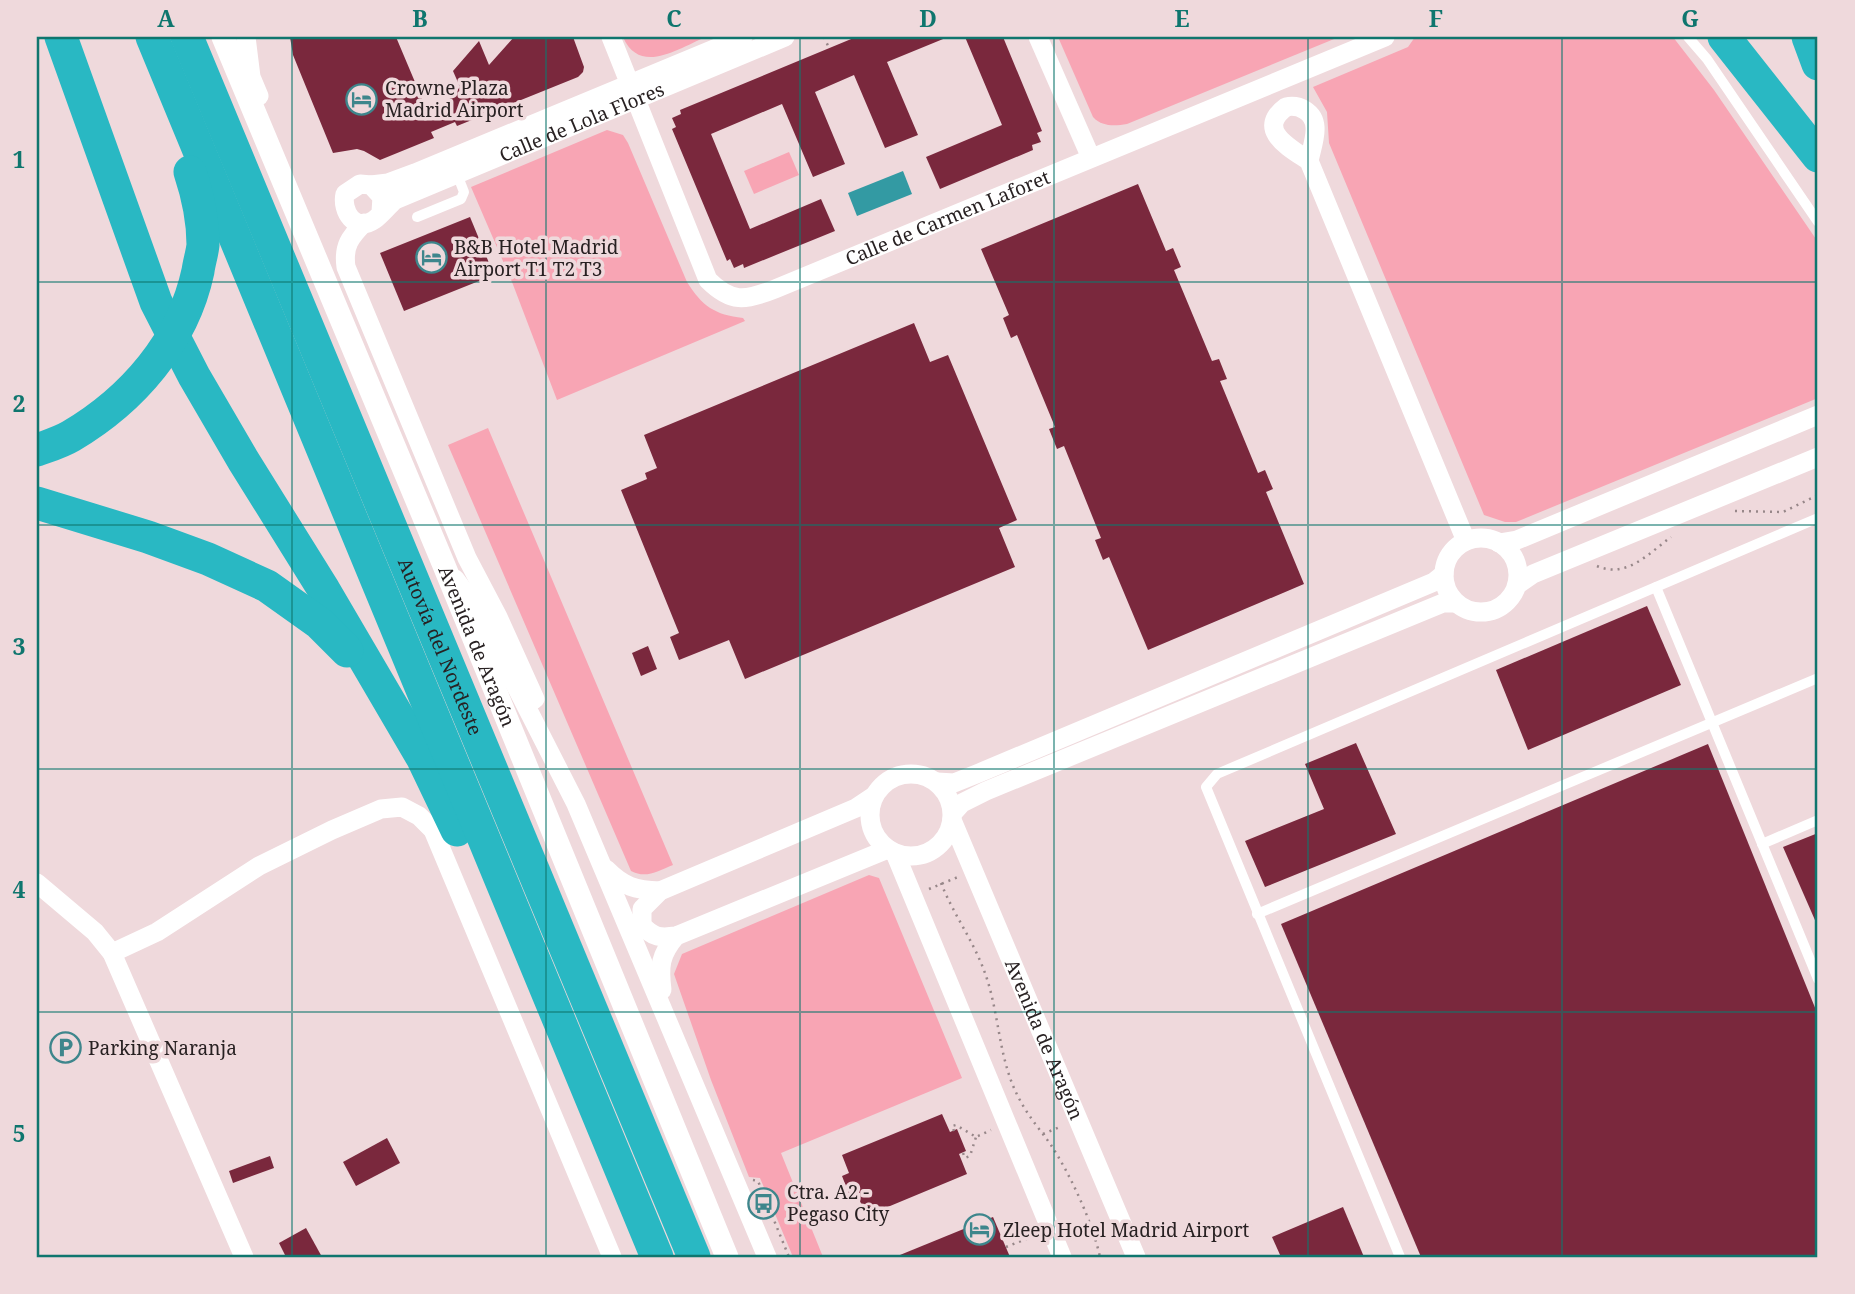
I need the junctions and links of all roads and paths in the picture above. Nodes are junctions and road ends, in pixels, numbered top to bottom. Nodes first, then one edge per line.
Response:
1 (61, 37) edge
2 (145, 37) edge
3 (152, 37) edge
4 (187, 37) edge
5 (223, 37) edge
6 (246, 37) edge
7 (611, 37) edge
8 (743, 37) edge
9 (785, 37) edge
10 (824, 37) edge
11 (1038, 37) edge
12 (1385, 37) edge
13 (1688, 37) edge
14 (1724, 37) edge
15 (1808, 37) edge
16 (829, 48) dead end
17 (1818, 64) edge
18 (633, 91) junction
19 (1818, 156) edge
20 (1091, 158) junction
21 (1308, 161) dead end
22 (457, 174) junction
23 (285, 180) junction
24 (371, 186) junction
25 (381, 212) junction
26 (417, 217) dead end
27 (1818, 222) edge
28 (364, 223) junction
29 (110, 409) junction
30 (1818, 415) edge
31 (37, 442) edge
32 (37, 450) edge
33 (1818, 457) edge
34 (1818, 495) edge
35 (37, 502) edge
36 (1733, 512) dead end
37 (1818, 518) edge
38 (1671, 537) dead end
39 (1466, 541) junction
40 (1499, 543) junction
41 (443, 563) junction
42 (1592, 564) dead end
43 (1444, 575) junction
44 (1517, 585) junction
45 (1656, 587) junction
46 (1456, 603) junction
47 (1818, 678) edge
48 (1711, 723) junction
49 (423, 759) junction
50 (937, 782) junction
51 (874, 796) junction
52 (576, 804) junction
53 (953, 816) junction
54 (1818, 820) edge
55 (1762, 844) junction
56 (892, 851) junction
57 (604, 867) junction
58 (965, 875) dead end
59 (37, 883) edge
60 (941, 883) junction
61 (660, 891) junction
62 (922, 893) dead end
63 (1257, 914) junction
64 (677, 936) junction
65 (112, 953) junction
66 (1818, 979) edge
67 (664, 1012) junction
68 (986, 1120) dead end
69 (1069, 1124) dead end
70 (954, 1131) dead end
71 (1044, 1134) junction
72 (976, 1137) junction
73 (963, 1153) dead end
74 (746, 1179) dead end
75 (629, 1190) junction
76 (1039, 1246) dead end
77 (1006, 1247) dead end
78 (244, 1257) edge
79 (612, 1257) edge
80 (657, 1257) edge
81 (694, 1257) edge
82 (727, 1257) edge
83 (767, 1257) edge
84 (789, 1257) edge
85 (1062, 1257) edge
86 (1100, 1257) edge
87 (1136, 1257) edge
88 (1399, 1257) edge

1 - 49 highway
2 - 29 highway
3 - 75 highway, Autovía del Nordeste
4 - 81 highway, Autovía del Nordeste
5 - 23 street, Avenida de Aragón
6 - 23 street
7 - 18 street, Calle de Carmen Laforet
8 - 18 street, Calle de Lola Flores
9 - 18 street, Calle de Lola Flores
10 - 16 path
11 - 20 street
12 - 20 street, Calle de Carmen Laforet
13 - 27 lane
14 - 19 highway
15 - 17 highway
18 - 20 street, Calle de Carmen Laforet
18 - 22 street, Calle de Lola Flores
18 - 24 street, Calle de Lola Flores
21 - 39 street
22 - 25 street, Calle de Lola Flores
22 - 26 lane
23 - 41 street, Avenida de Aragón
24 - 25 street
24 - 28 street
25 - 28 street
28 - 52 street, Avenida de Aragón
29 - 31 highway
29 - 32 highway
30 - 40 street
33 - 44 street
34 - 36 path
35 - 49 highway
37 - 45 lane
38 - 42 path
39 - 40 street
39 - 43 street
40 - 44 street
41 - 52 street
41 - 82 street, Avenida de Aragón
43 - 46 street
43 - 50 street
44 - 46 street
45 - 48 lane
45 - 63 lane
46 - 53 street
47 - 48 lane
48 - 55 lane
48 - 63 lane
49 - 75 highway
50 - 51 street
50 - 53 street
51 - 56 street
51 - 61 street
52 - 57 street
53 - 56 street
53 - 87 street, Avenida de Aragón
54 - 55 lane
55 - 66 lane
56 - 64 street
56 - 85 street
57 - 61 street
57 - 67 street
58 - 60 path
59 - 65 street
60 - 62 path
60 - 71 path
61 - 64 street
63 - 88 lane
64 - 67 street
65 - 78 street
65 - 79 street
67 - 83 street
68 - 72 path
69 - 71 path
70 - 72 path
71 - 86 path
72 - 73 path
74 - 84 path
75 - 80 highway, Autovía del Nordeste
76 - 77 path

